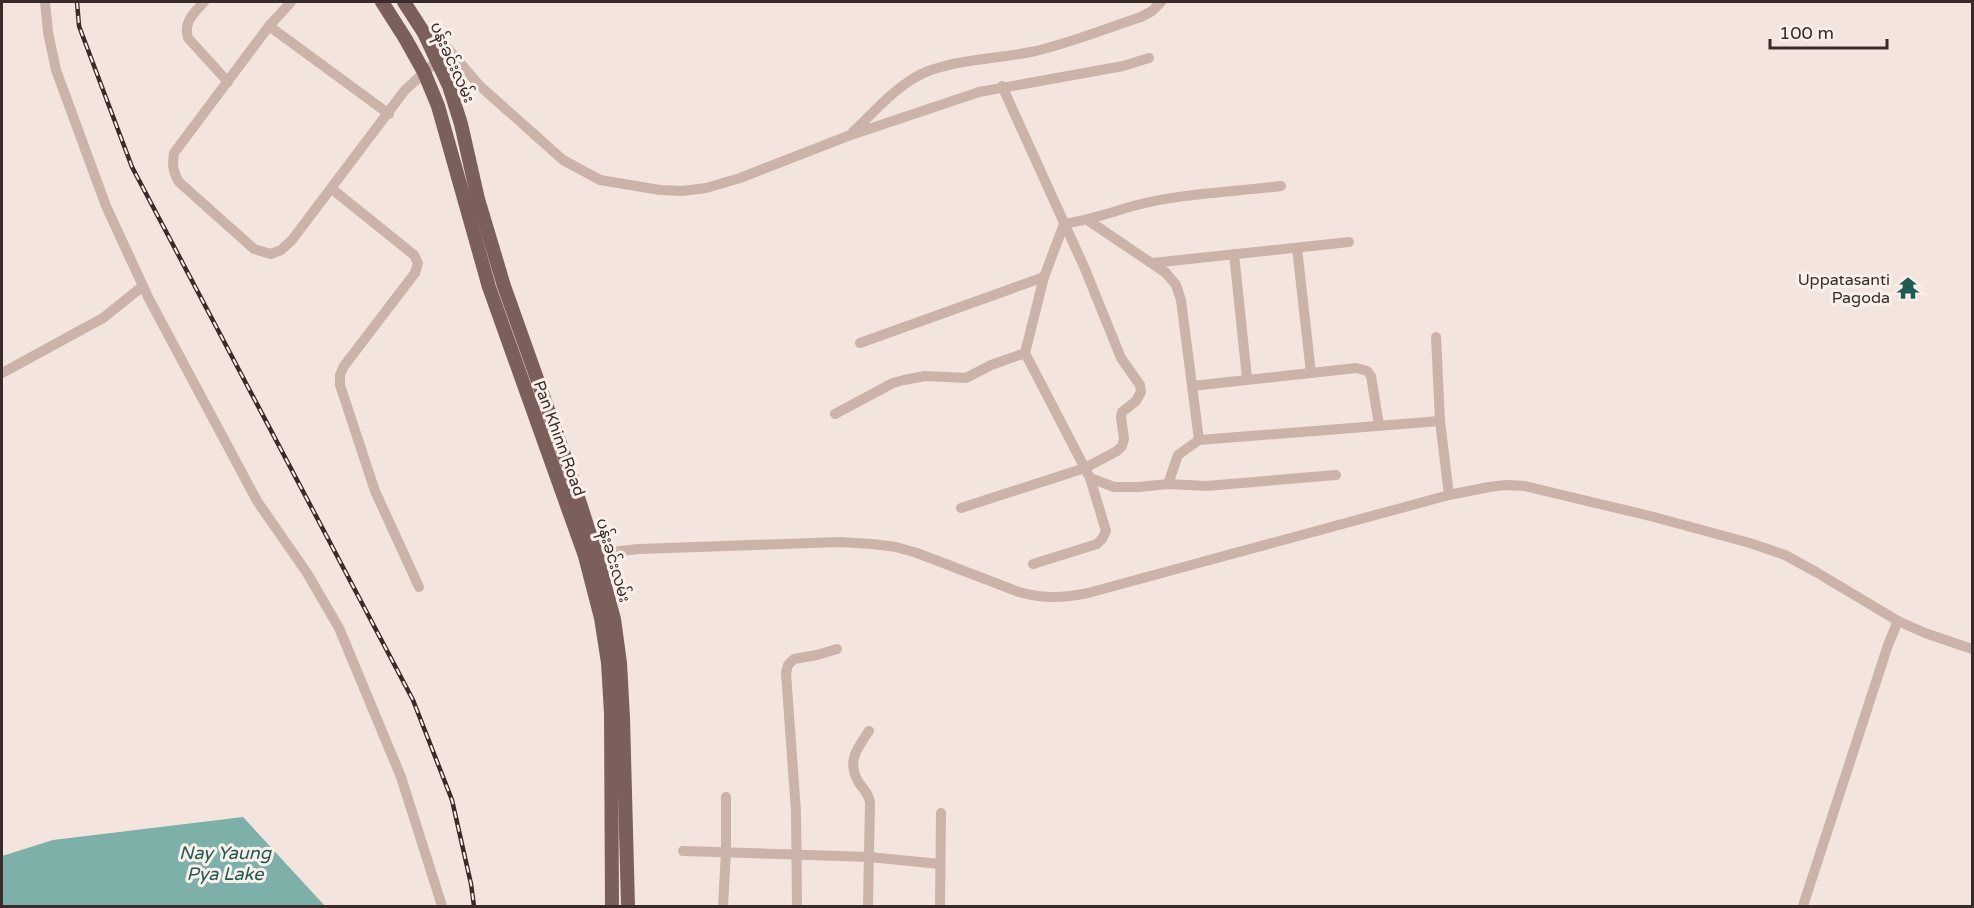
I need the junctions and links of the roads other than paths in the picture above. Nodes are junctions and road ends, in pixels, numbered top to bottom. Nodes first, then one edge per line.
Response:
1 (45, 2) edge
2 (204, 2) edge
3 (291, 2) edge
4 (382, 2) edge
5 (404, 2) edge
6 (1161, 2) edge
7 (269, 26) junction
8 (424, 33) junction
9 (1149, 58) dead end
10 (437, 61) junction
11 (424, 72) junction
12 (228, 82) junction
13 (1002, 86) junction
14 (389, 114) junction
15 (848, 136) junction
16 (1281, 186) dead end
17 (332, 189) junction
18 (1089, 221) junction
19 (1064, 224) junction
20 (1349, 242) dead end
21 (1298, 248) junction
22 (1234, 254) junction
23 (1152, 263) junction
24 (1044, 277) junction
25 (143, 286) junction
26 (1436, 337) dead end
27 (860, 344) dead end
28 (1025, 353) junction
29 (2, 373) edge
30 (1311, 373) junction
31 (1247, 378) junction
32 (1192, 386) junction
33 (835, 414) dead end
34 (1440, 421) junction
35 (1379, 425) junction
36 (1199, 440) junction
37 (1088, 473) junction
38 (1336, 475) dead end
39 (1168, 484) junction
40 (1449, 495) junction
41 (961, 508) dead end
42 (591, 555) junction
43 (1033, 564) dead end
44 (419, 587) dead end
45 (1898, 621) junction
46 (837, 649) dead end
47 (1972, 649) edge
48 (870, 731) dead end
49 (726, 796) dead end
50 (941, 813) dead end
51 (683, 850) dead end
52 (726, 852) junction
53 (798, 853) junction
54 (869, 857) junction
55 (940, 864) junction
56 (442, 906) edge
57 (612, 906) edge
58 (628, 906) edge
59 (723, 906) edge
60 (797, 906) edge
61 (868, 906) edge
62 (940, 906) edge
63 (1803, 906) edge

1 - 25 street
2 - 12 street
3 - 7 street
4 - 11 main road, Pan Khinn Road
5 - 8 main road, ပန်းခင်းလမ်း
6 - 15 street
7 - 12 street
7 - 14 street
8 - 10 main road, ပန်းခင်းလမ်း
8 - 15 street
9 - 13 street
10 - 11 street
10 - 42 main road, ပန်းခင်းလမ်း
11 - 14 street
11 - 42 main road, Pan Khinn Road
12 - 17 street
13 - 15 street
13 - 19 street
14 - 17 street
16 - 18 street
17 - 44 street
18 - 19 street
18 - 23 street
19 - 24 street
19 - 37 street
20 - 21 street
21 - 22 street
21 - 30 street
22 - 23 street
22 - 31 street
23 - 32 street
24 - 27 street
24 - 28 street
25 - 29 street
25 - 56 street
26 - 34 street
28 - 33 street
28 - 37 street
30 - 31 street
30 - 35 street
31 - 32 street
32 - 36 street
34 - 35 street
34 - 40 street
35 - 36 street
36 - 39 street
37 - 39 street
37 - 41 street
37 - 43 street
38 - 39 street
40 - 42 street
40 - 45 street
42 - 57 main road, Pan Khinn Road
42 - 58 main road, ပန်းခင်းလမ်း
45 - 47 street
45 - 63 street
46 - 53 street
48 - 54 street
49 - 52 street
50 - 55 street
51 - 52 street
52 - 53 street
52 - 59 street
53 - 54 street
53 - 60 street
54 - 55 street
54 - 61 street
55 - 62 street

